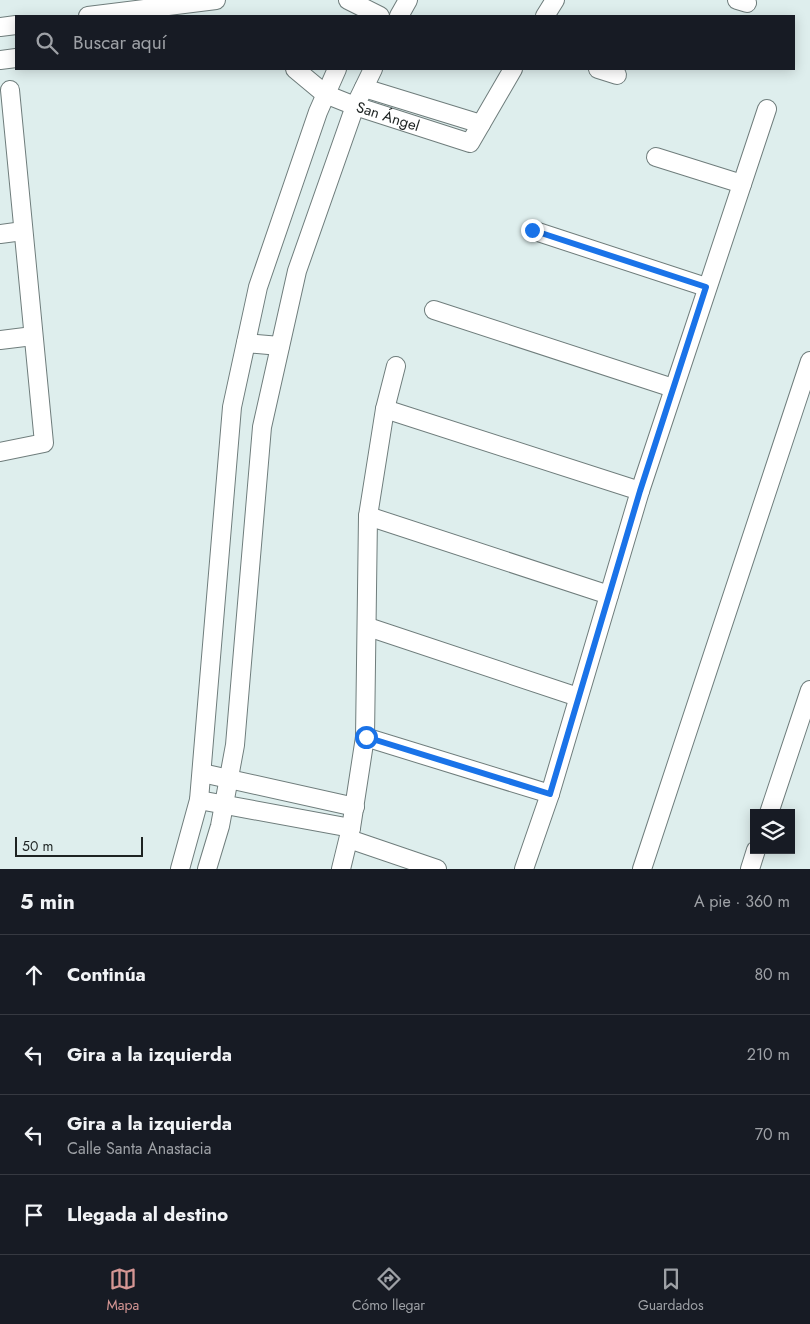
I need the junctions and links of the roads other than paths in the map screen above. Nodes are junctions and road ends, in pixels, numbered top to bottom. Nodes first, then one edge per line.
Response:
1 (216, 0) edge
2 (408, 0) edge
3 (555, 0) edge
4 (360, 6) edge
5 (96, 15) edge
6 (378, 15) edge
7 (400, 15) edge
8 (546, 15) edge
9 (15, 25) edge
10 (0, 27) edge
11 (15, 58) edge
12 (0, 60) edge
13 (296, 70) edge
14 (336, 70) edge
15 (373, 70) edge
16 (512, 70) edge
17 (601, 70) edge
18 (617, 75) dead end
19 (364, 88) junction
20 (10, 90) dead end
21 (325, 94) junction
22 (355, 106) junction
23 (767, 109) dead end
24 (6, 122) edge
25 (481, 124) junction
26 (656, 157) dead end
27 (742, 184) junction
28 (532, 230) dead end
29 (23, 231) junction
30 (0, 234) edge
31 (706, 287) junction
32 (434, 310) dead end
33 (33, 336) junction
34 (0, 340) edge
35 (246, 343) junction
36 (280, 346) junction
37 (810, 361) edge
38 (396, 366) dead end
39 (673, 388) junction
40 (385, 409) junction
41 (0, 452) edge
42 (640, 491) junction
43 (368, 516) junction
44 (609, 595) junction
45 (368, 627) junction
46 (810, 690) edge
47 (578, 697) junction
48 (366, 737) junction
49 (202, 773) junction
50 (230, 778) junction
51 (550, 794) junction
52 (199, 800) junction
53 (225, 804) junction
54 (355, 807) junction
55 (770, 809) edge
56 (350, 834) junction
57 (755, 854) edge
58 (180, 869) edge
59 (207, 869) edge
60 (341, 869) edge
61 (437, 869) edge
62 (524, 869) edge
63 (642, 869) edge
64 (750, 869) edge

1 - 5 street
2 - 7 street
3 - 8 street
4 - 6 street
9 - 10 street
11 - 12 street
13 - 21 street, San Ángel
14 - 21 street
15 - 19 street
16 - 25 street, San Ángel
17 - 18 street
19 - 22 street
19 - 25 street
20 - 24 street
21 - 22 street, San Ángel
21 - 35 street
22 - 25 street, San Ángel
22 - 36 street
23 - 27 street
24 - 29 street
26 - 27 street
27 - 31 street
28 - 31 street
29 - 30 street
29 - 33 street
31 - 39 street
32 - 39 street
33 - 34 street
33 - 41 street
35 - 36 street
35 - 49 street
36 - 50 street
37 - 63 street
38 - 40 street
39 - 42 street
40 - 42 street
40 - 43 street
42 - 44 street
43 - 44 street
43 - 45 street
44 - 47 street
45 - 47 street
45 - 48 street
46 - 55 street
47 - 51 street
48 - 51 street
48 - 54 street
49 - 50 street
49 - 52 street
50 - 53 street
50 - 54 street
51 - 62 street
52 - 53 street
52 - 58 street
53 - 56 street
53 - 59 street
54 - 56 street
56 - 60 street
56 - 61 street
57 - 64 street

